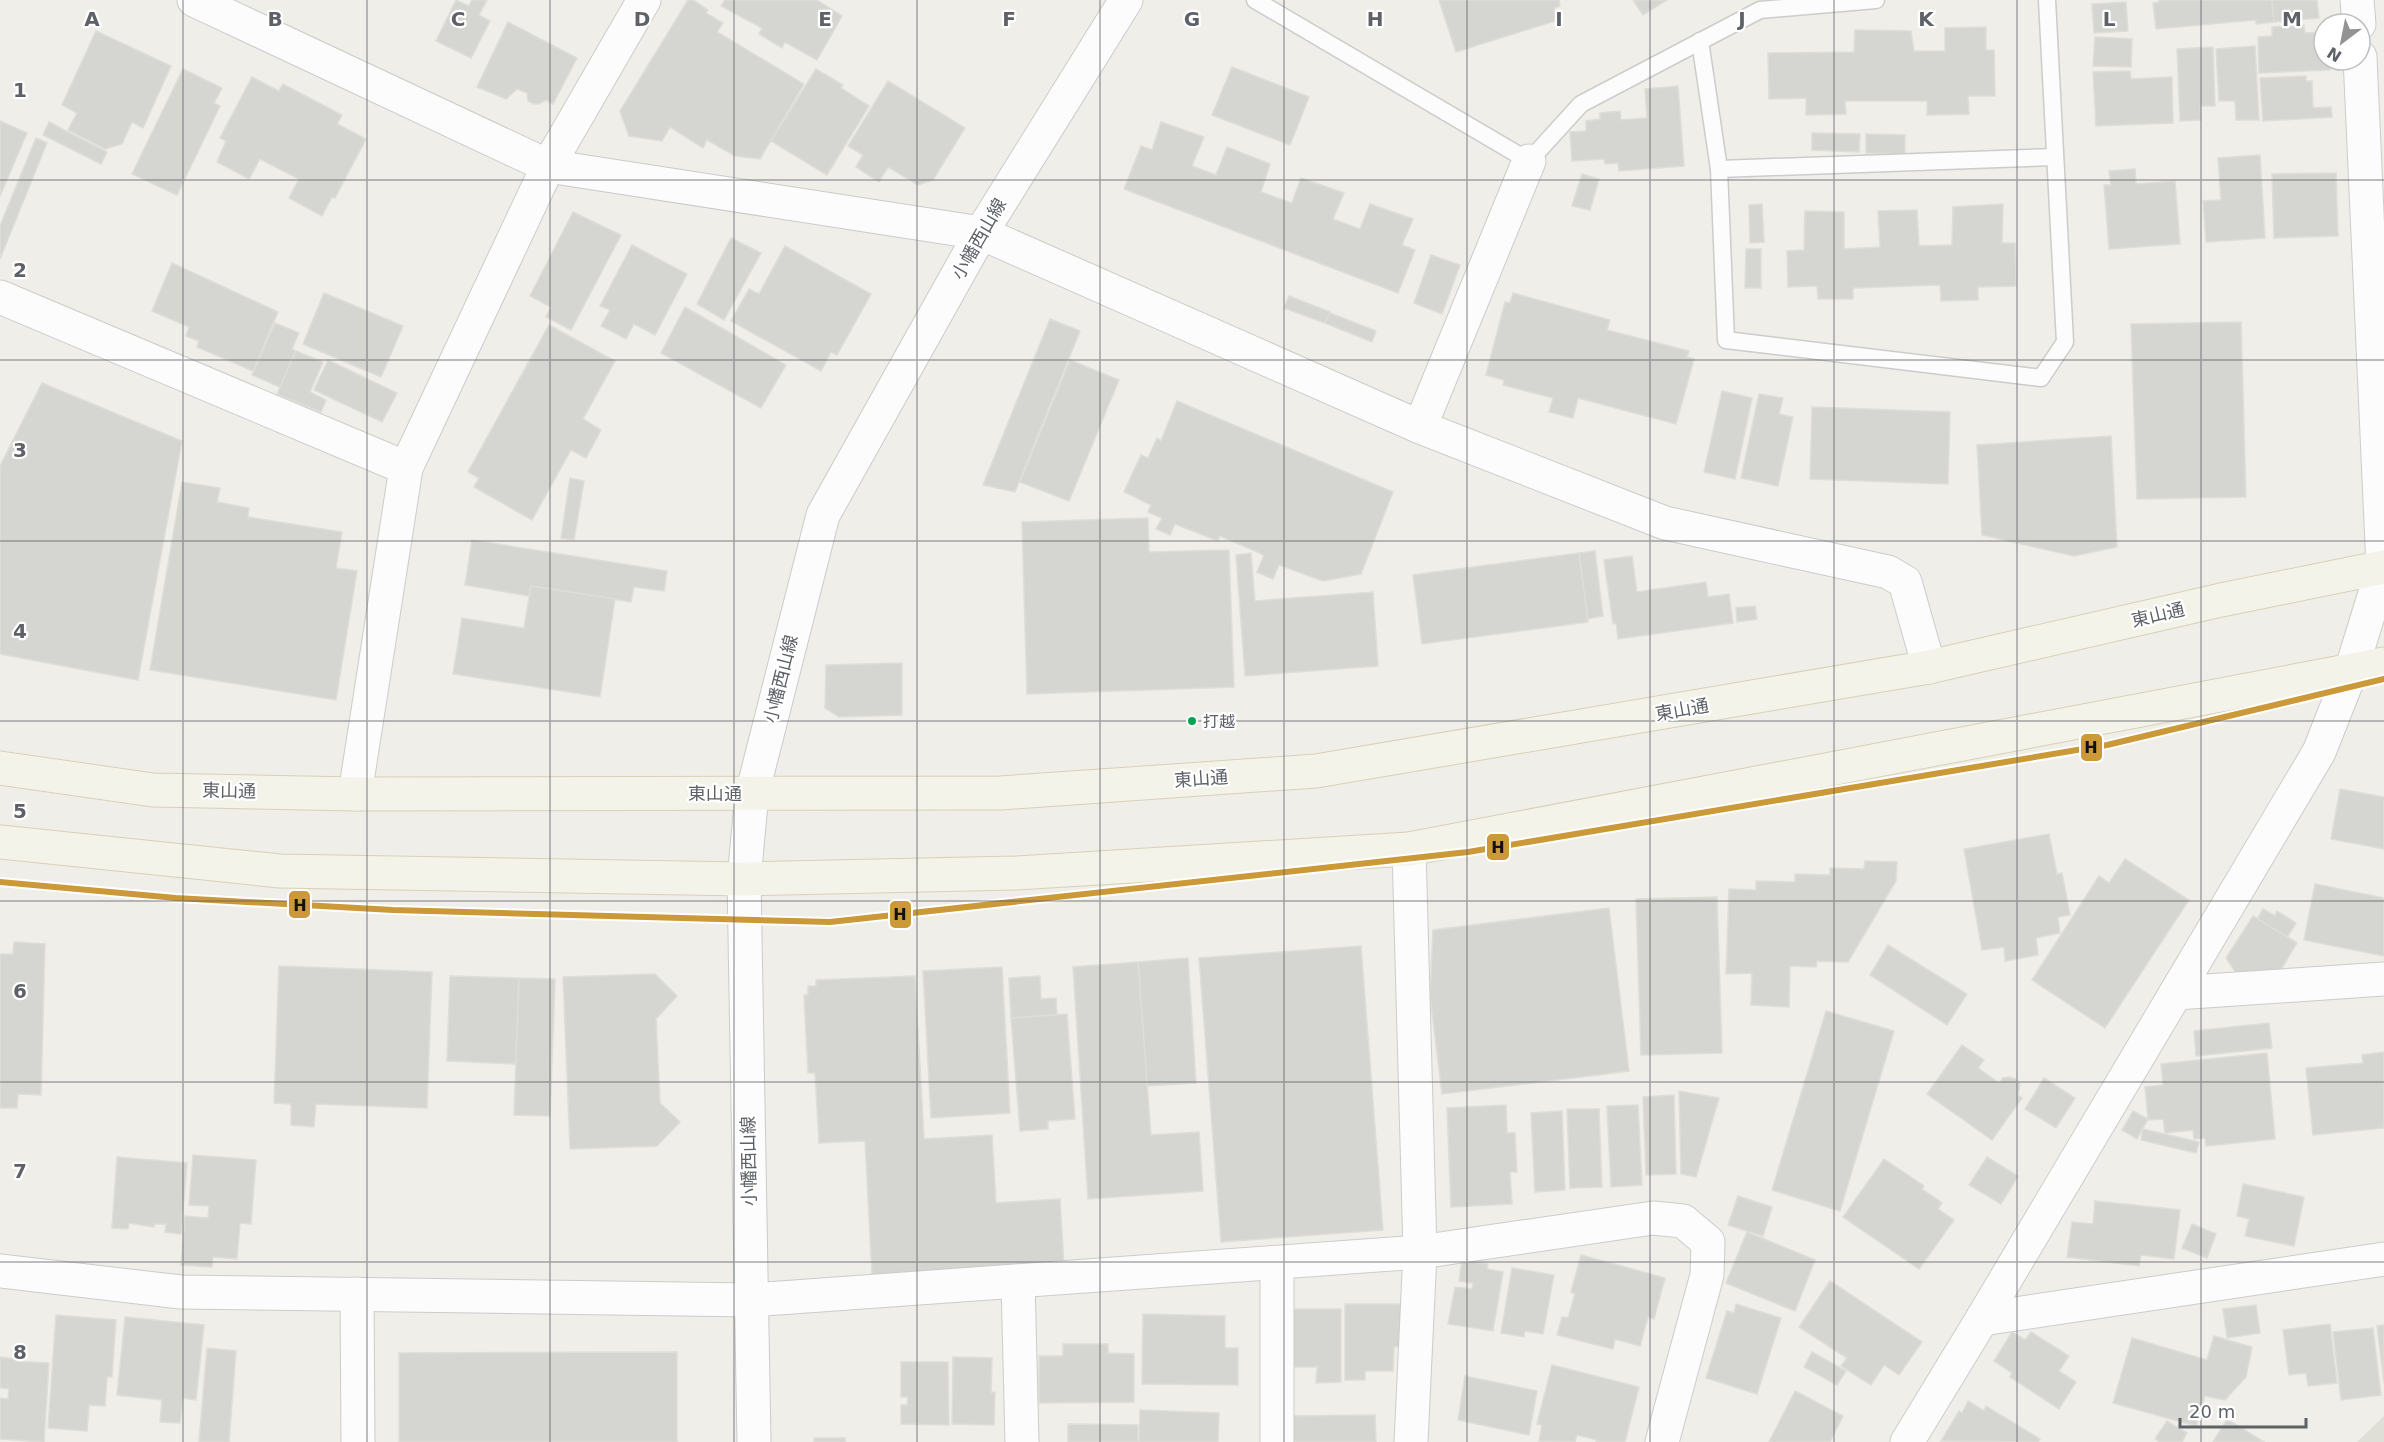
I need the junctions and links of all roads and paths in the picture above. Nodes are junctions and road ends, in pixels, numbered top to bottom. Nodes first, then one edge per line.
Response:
1 (194, 0) edge
2 (644, 0) edge
3 (1126, 0) edge
4 (1255, 0) edge
5 (1876, 0) edge
6 (2047, 0) edge
7 (1700, 41) junction
8 (2361, 72) edge
9 (2055, 157) junction
10 (1529, 161) junction
11 (548, 166) junction
12 (1719, 169) junction
13 (981, 232) junction
14 (0, 297) edge
15 (1420, 427) junction
16 (406, 468) junction
17 (2384, 567) edge
18 (2384, 664) edge
19 (1929, 668) junction
20 (2351, 671) junction
21 (0, 768) edge
22 (355, 794) junction
23 (752, 794) junction
24 (0, 842) edge
25 (1409, 849) junction
26 (744, 879) junction
27 (2384, 979) edge
28 (2176, 993) junction
29 (1420, 1252) junction
30 (2384, 1259) edge
31 (1277, 1263) junction
32 (0, 1271) edge
33 (1018, 1281) junction
34 (357, 1294) junction
35 (751, 1300) junction
36 (1982, 1319) junction
37 (358, 1442) edge
38 (754, 1442) edge
39 (1022, 1442) edge
40 (1277, 1442) edge
41 (1411, 1442) edge
42 (1662, 1442) edge
43 (1907, 1442) edge

1 - 11 street
2 - 11 street
3 - 13 street, 小幡西山線
4 - 10 lane
5 - 7 lane
6 - 9 lane
7 - 10 lane
7 - 12 lane
8 - 17 street
9 - 12 lane
9 - 12 lane
10 - 15 street
11 - 13 street
11 - 16 street
13 - 15 street
13 - 23 street, 小幡西山線
14 - 16 street
15 - 19 street
16 - 22 street
17 - 19 main road, 東山通
17 - 20 street
18 - 20 main road
19 - 23 main road, 東山通
20 - 25 main road
20 - 28 street
21 - 22 main road, 東山通
22 - 23 main road, 東山通
23 - 26 street, 小幡西山線
24 - 26 main road
25 - 26 main road
25 - 29 street
26 - 35 street, 小幡西山線
27 - 28 street
28 - 36 street
29 - 31 street
29 - 41 street
29 - 42 street
30 - 36 street
31 - 33 street
31 - 40 street
32 - 34 street
33 - 35 street
33 - 39 street
34 - 35 street
34 - 37 street
35 - 38 street, 小幡西山線
36 - 43 street

